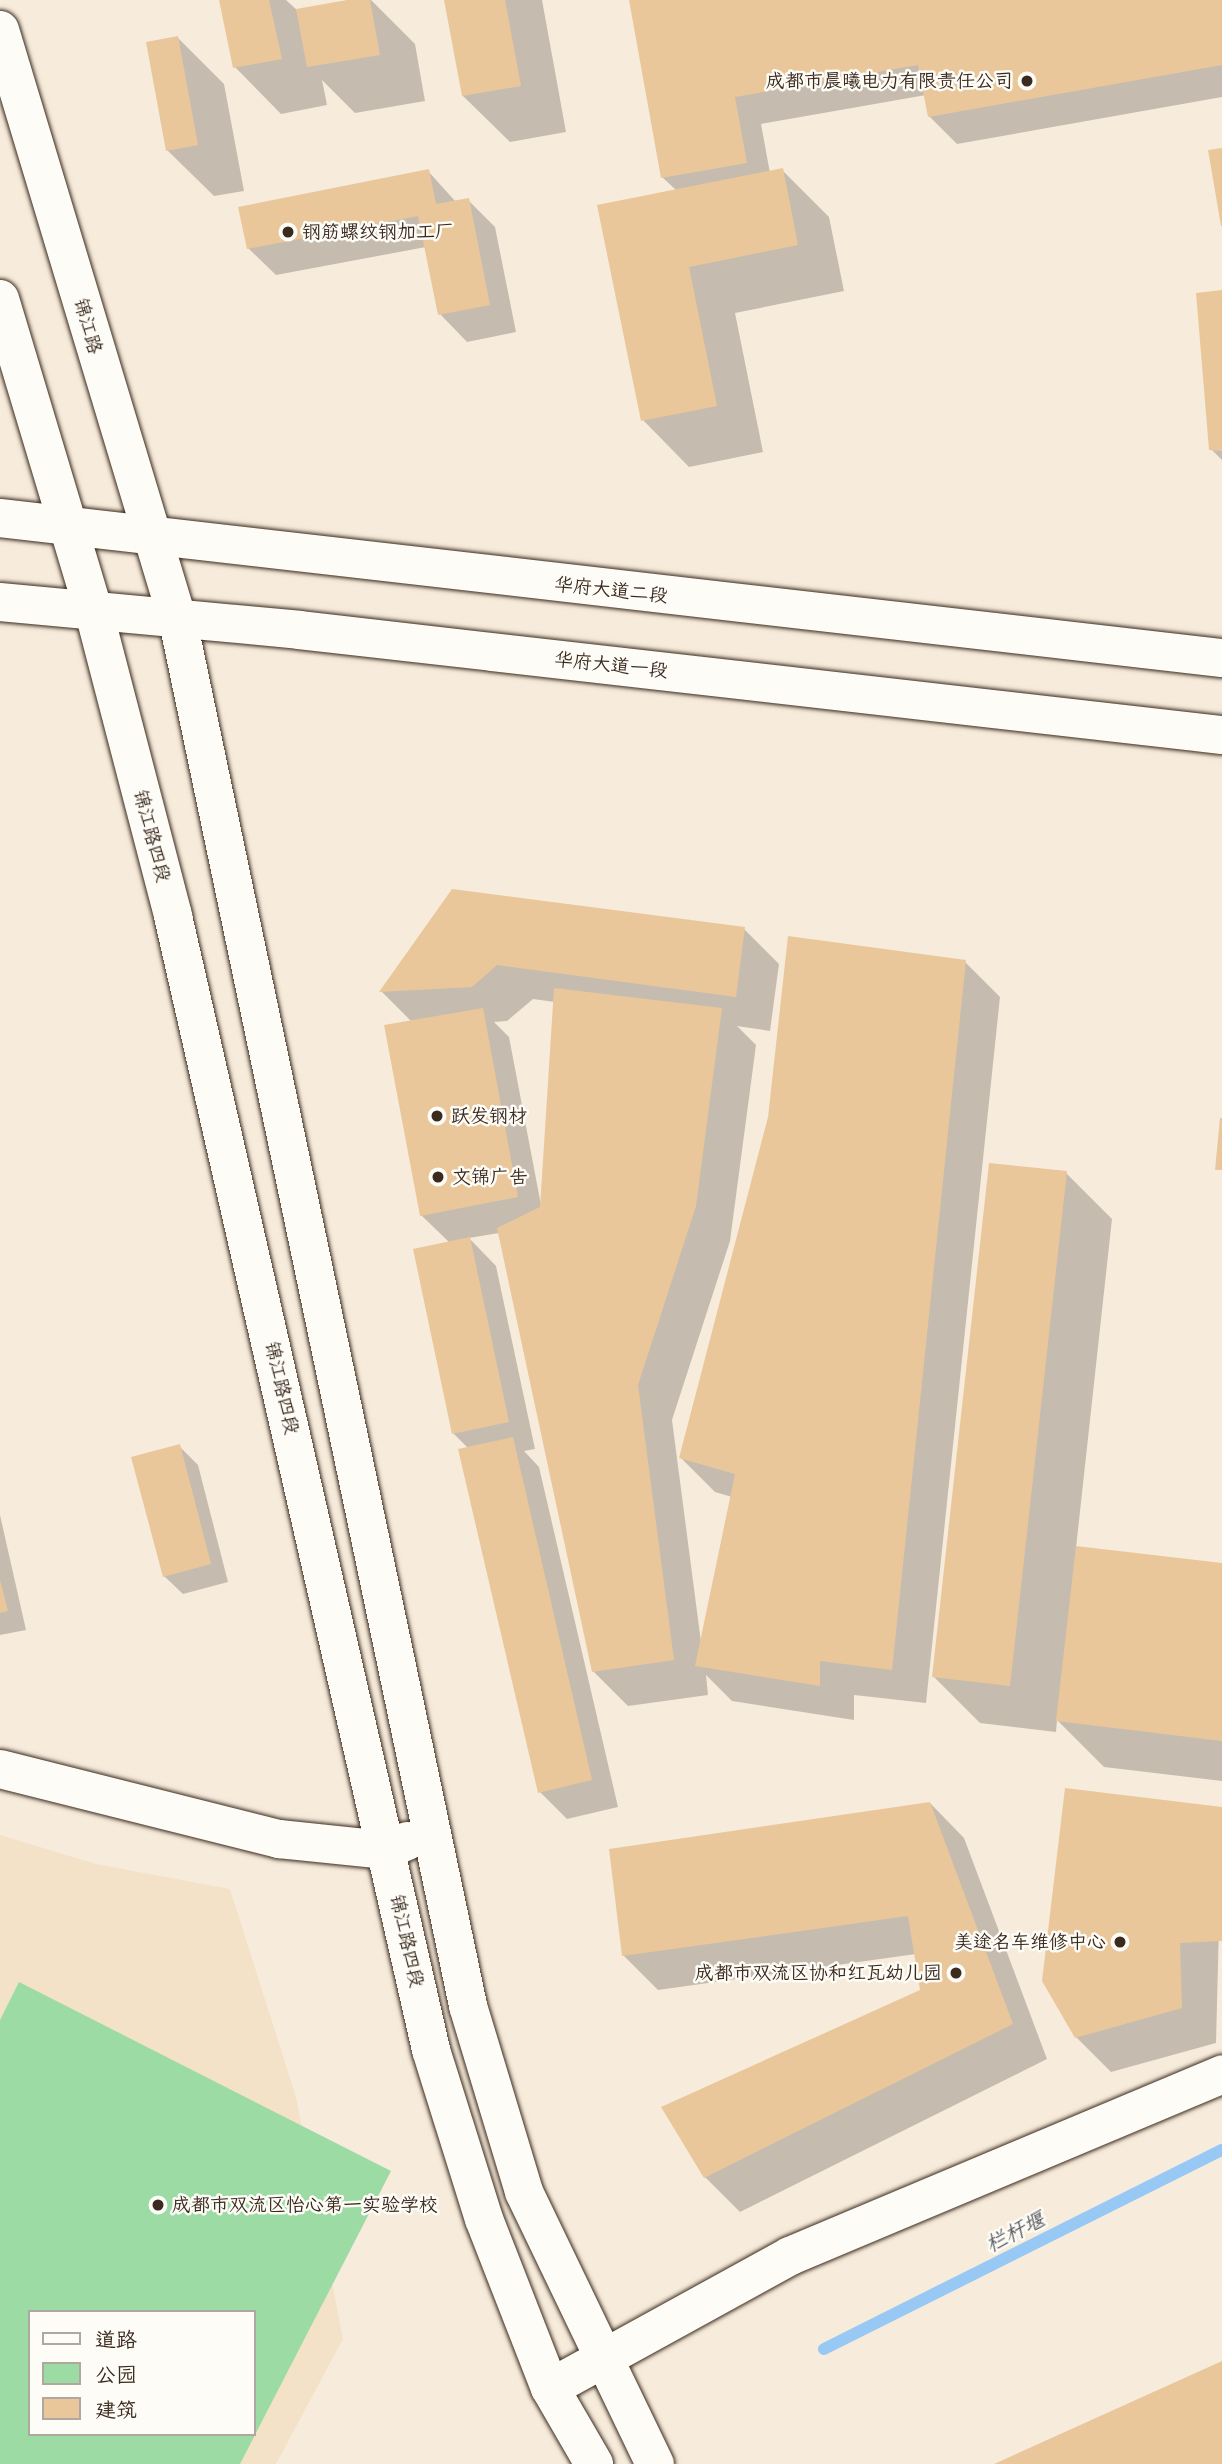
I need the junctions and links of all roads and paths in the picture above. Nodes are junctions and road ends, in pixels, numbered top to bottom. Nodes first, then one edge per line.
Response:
1 (0, 30) edge
2 (0, 299) edge
3 (0, 518) edge
4 (66, 524) junction
5 (148, 531) junction
6 (0, 602) edge
7 (93, 612) junction
8 (178, 621) junction
9 (1222, 658) edge
10 (1222, 734) edge
11 (0, 1769) edge
12 (431, 1830) junction
13 (386, 1850) junction
14 (1222, 2074) edge
15 (601, 2359) junction
16 (550, 2388) junction
17 (594, 2464) edge
18 (654, 2464) edge

1 - 5 street, 锦江路
2 - 4 street, 锦江路四段
3 - 4 street, 华府大道二段
4 - 5 street, 华府大道二段
4 - 7 street, 锦江路四段
5 - 8 street, 锦江路
5 - 9 street, 华府大道二段
6 - 7 street, 华府大道一段
7 - 8 street, 华府大道一段
7 - 13 street, 锦江路四段
8 - 10 street, 华府大道一段
8 - 12 street
11 - 13 street
12 - 13 street
12 - 15 street
13 - 16 street, 锦江路四段
14 - 15 street
15 - 16 street
15 - 18 street
16 - 17 street, 锦江路四段

